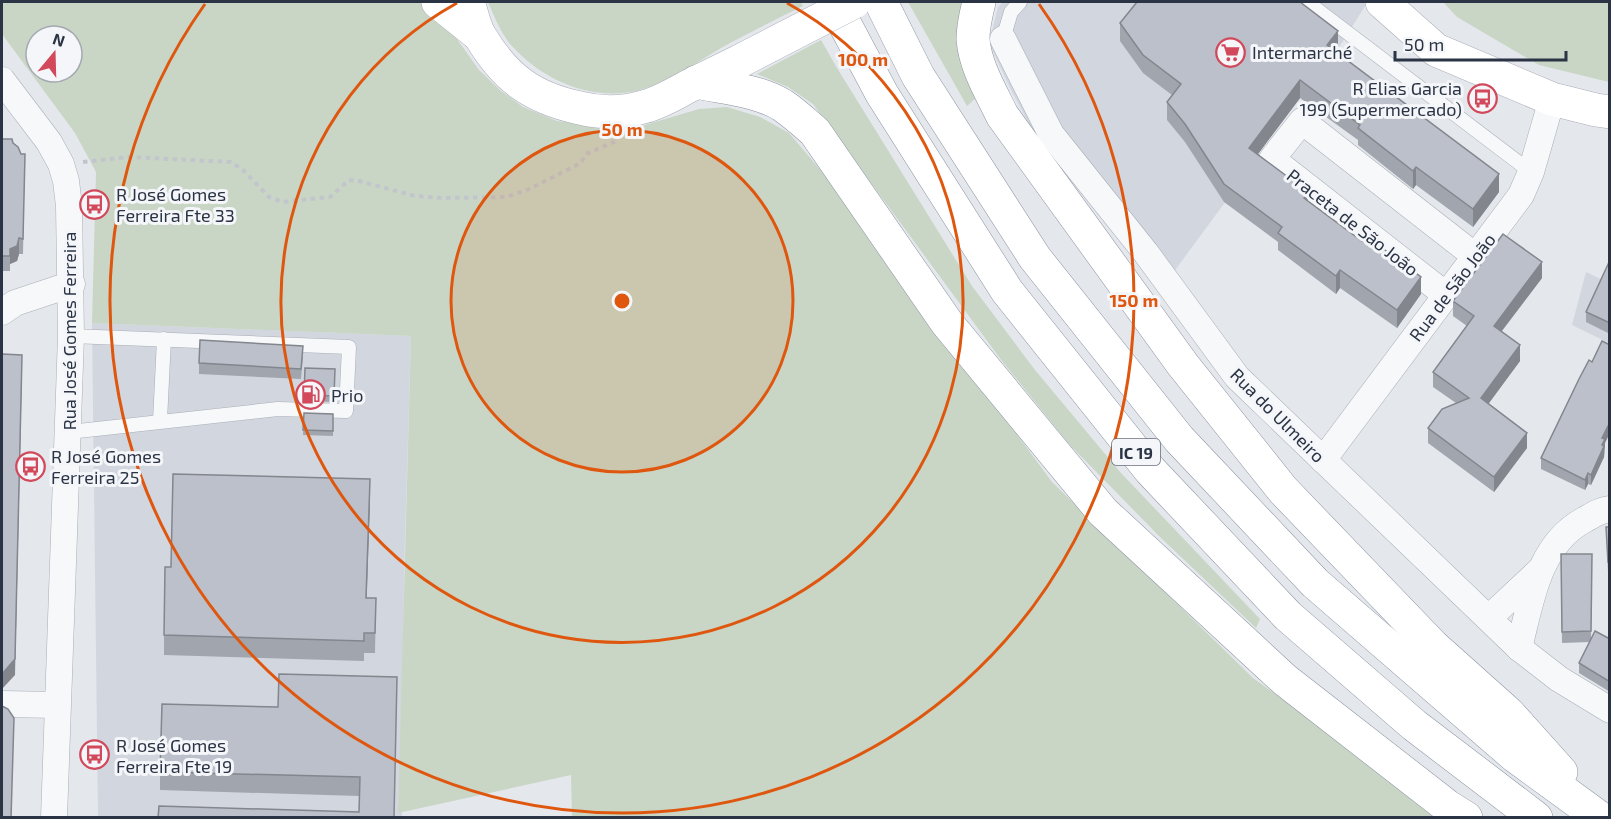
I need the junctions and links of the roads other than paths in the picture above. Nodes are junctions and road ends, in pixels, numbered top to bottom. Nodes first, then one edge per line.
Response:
1 (438, 2) edge
2 (468, 2) edge
3 (833, 2) edge
4 (854, 2) edge
5 (881, 2) edge
6 (979, 2) edge
7 (1020, 2) edge
8 (1307, 2) edge
9 (1382, 2) edge
10 (1408, 2) edge
11 (478, 34) junction
12 (1003, 39) joint
13 (1484, 70) junction
14 (2, 80) edge
15 (696, 82) junction
16 (1552, 99) junction
17 (1610, 112) edge
18 (13, 113) edge
19 (1531, 172) junction
20 (1475, 256) junction
21 (72, 284) junction
22 (1446, 295) junction
23 (2, 312) edge
24 (71, 336) junction
25 (164, 339) junction
26 (160, 421) junction
27 (69, 432) junction
28 (1323, 460) junction
29 (1610, 509) edge
30 (1539, 570) junction
31 (1489, 618) junction
32 (1519, 648) junction
33 (2, 704) edge
34 (57, 705) junction
35 (1610, 710) edge
36 (54, 818) edge
37 (1466, 818) edge
38 (1536, 818) edge
39 (1602, 818) edge

1 - 11 main road
2 - 11 main road
3 - 38 main road, IC 19
4 - 15 main road, bridge
5 - 39 main road, IC 19
6 - 39 main road
7 - 12 lane, Rua do Ulmeiro
8 - 19 lane
9 - 13 main road
10 - 13 main road
11 - 15 main road
12 - 28 street, Rua do Ulmeiro
13 - 16 main road
14 - 18 street, Rua José Gomes Ferreira
15 - 37 main road
16 - 17 main road
16 - 19 street, Rua de São João
18 - 21 street, Rua José Gomes Ferreira
19 - 20 street, Rua de São João
20 - 22 street, Rua de São João
20 - 22 street, Praceta de São João
21 - 23 street
21 - 24 street, Rua José Gomes Ferreira
22 - 28 street, Rua de São João
24 - 25 lane
24 - 27 street, Rua José Gomes Ferreira
25 - 26 lane
25 - 26 lane
26 - 27 lane
27 - 34 street, Rua José Gomes Ferreira
28 - 31 street, Rua do Ulmeiro
29 - 30 street
30 - 31 street
30 - 32 street
31 - 32 street, Rua do Ulmeiro
32 - 35 street, Rua do Ulmeiro
33 - 34 street
34 - 36 street, Rua José Gomes Ferreira

